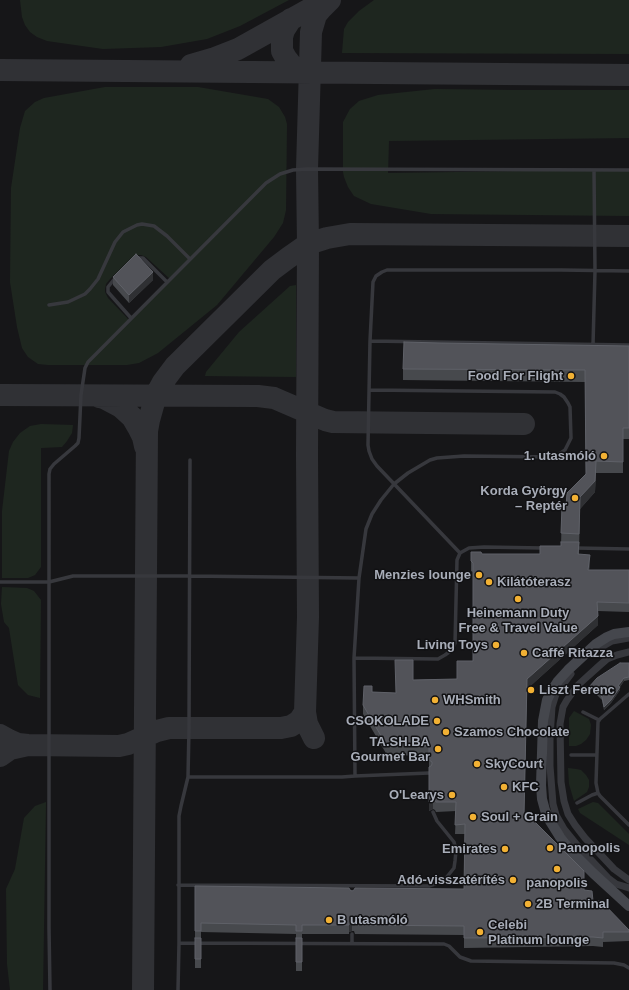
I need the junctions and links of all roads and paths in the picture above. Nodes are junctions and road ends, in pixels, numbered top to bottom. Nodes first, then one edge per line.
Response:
1 (594, 170) junction
2 (629, 170) edge
3 (190, 259) junction
4 (132, 260) edge
5 (629, 270) edge
6 (595, 271) junction
7 (117, 276) edge
8 (167, 282) junction
9 (48, 305) dead end
10 (131, 318) junction
11 (370, 341) junction
12 (593, 345) junction
13 (629, 345) edge
14 (369, 390) junction
15 (190, 460) dead end
16 (394, 484) junction
17 (545, 548) edge
18 (568, 548) edge
19 (629, 549) edge
20 (460, 553) junction
21 (189, 576) junction
22 (359, 578) junction
23 (0, 582) edge
24 (49, 582) junction
25 (629, 632) edge
26 (629, 638) edge
27 (629, 652) edge
28 (354, 658) junction
29 (629, 694) edge
30 (583, 712) dead end
31 (599, 720) junction
32 (571, 755) dead end
33 (597, 755) junction
34 (429, 773) edge
35 (355, 776) junction
36 (188, 777) junction
37 (598, 793) junction
38 (577, 803) dead end
39 (432, 812) dead end
40 (629, 825) edge
41 (629, 880) edge
42 (178, 885) junction
43 (353, 886) junction
44 (629, 888) edge
45 (353, 892) edge
46 (629, 906) edge
47 (352, 934) dead end
48 (179, 943) junction
49 (352, 943) junction
50 (629, 968) edge
51 (50, 990) edge
52 (178, 990) edge

1 - 2 lane
1 - 3 lane
1 - 6 lane
3 - 8 lane
3 - 9 lane
4 - 8 lane
5 - 6 lane
6 - 11 lane
6 - 12 lane
7 - 10 lane
8 - 10 lane
10 - 24 lane
11 - 12 lane
11 - 14 lane
12 - 13 lane
14 - 16 lane
14 - 16 lane
15 - 21 lane
16 - 20 lane
16 - 22 lane
17 - 20 lane
18 - 19 lane
20 - 28 lane
21 - 22 lane
21 - 24 lane
21 - 36 lane
22 - 28 lane
23 - 24 lane
24 - 51 lane
25 - 46 street
26 - 44 street
27 - 41 street
28 - 35 lane
29 - 31 lane
30 - 31 lane
31 - 33 lane
32 - 33 lane
33 - 37 lane
34 - 35 lane
35 - 36 lane
36 - 42 lane
37 - 38 lane
37 - 40 lane
39 - 43 lane
42 - 43 lane
42 - 48 lane
43 - 45 lane
47 - 49 lane
48 - 49 lane
48 - 52 lane
49 - 50 lane

